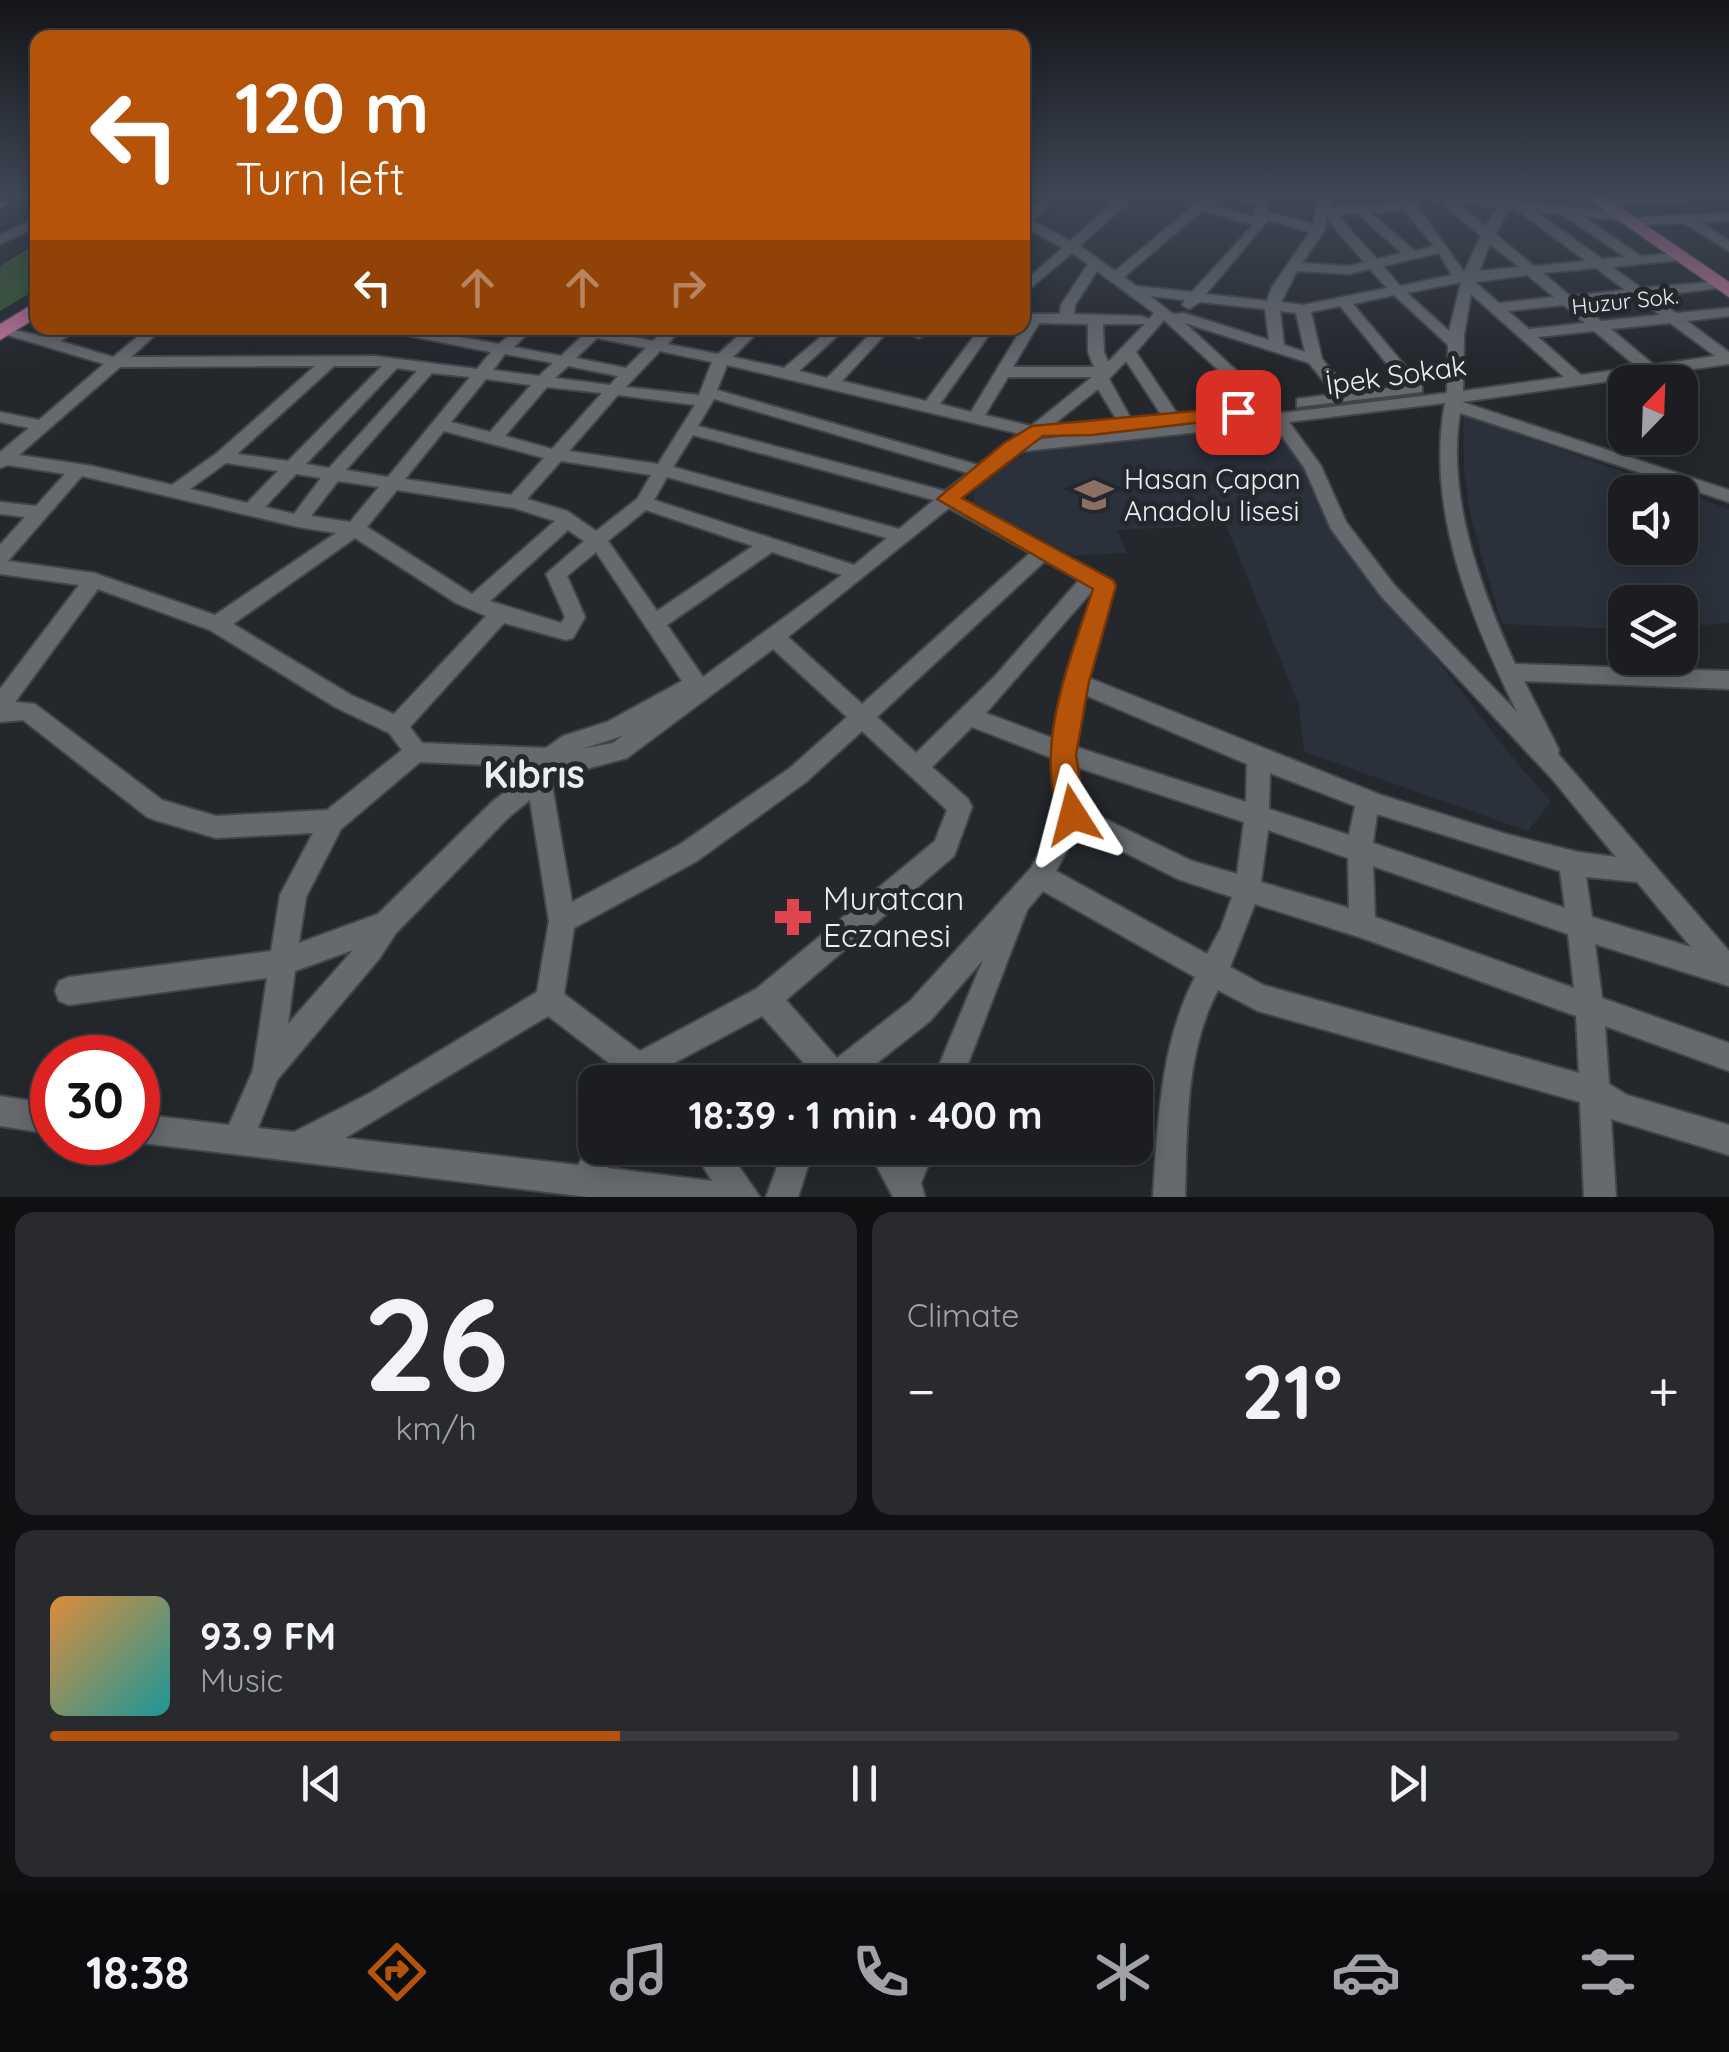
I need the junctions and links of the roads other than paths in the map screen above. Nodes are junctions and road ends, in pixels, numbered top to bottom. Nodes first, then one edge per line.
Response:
1 (1067, 251) edge
2 (1077, 251) edge
3 (1178, 251) edge
4 (1231, 251) edge
5 (1304, 251) edge
6 (1361, 251) edge
7 (1407, 251) edge
8 (1430, 251) edge
9 (1445, 251) edge
10 (1480, 251) edge
11 (1507, 251) edge
12 (1582, 251) edge
13 (1625, 251) edge
14 (1671, 251) edge
15 (1681, 251) edge
16 (1412, 255) junction
17 (1678, 256) junction
18 (1638, 260) junction
19 (1095, 263) junction
20 (1374, 264) junction
21 (1601, 264) junction
22 (1293, 267) junction
23 (1530, 270) junction
24 (1467, 279) junction
25 (1726, 284) edge
26 (1030, 285) edge
27 (1397, 291) junction
28 (1637, 291) junction
29 (1196, 298) junction
30 (1343, 301) junction
31 (1568, 301) junction
32 (30, 304) edge
33 (1149, 306) junction
34 (1272, 306) junction
35 (1497, 308) junction
36 (1303, 310) junction
37 (30, 312) edge
38 (1729, 312) edge
39 (1030, 318) edge
40 (1674, 318) junction
41 (1096, 320) junction
42 (1066, 321) junction
43 (1599, 327) junction
44 (2, 328) edge
45 (1525, 334) junction
46 (60, 335) edge
47 (147, 335) edge
48 (409, 335) edge
49 (435, 335) edge
50 (518, 335) edge
51 (591, 335) edge
52 (615, 335) edge
53 (668, 335) edge
54 (748, 335) edge
55 (831, 335) edge
56 (877, 335) edge
57 (983, 335) edge
58 (1020, 335) edge
59 (47, 342) junction
60 (1456, 345) junction
61 (656, 346) junction
62 (1277, 347) junction
63 (501, 350) junction
64 (1128, 352) junction
65 (1729, 359) edge
66 (721, 360) junction
67 (1314, 360) junction
68 (567, 361) junction
69 (114, 362) junction
70 (329, 362) junction
71 (384, 363) junction
72 (1644, 365) edge
73 (1675, 365) edge
74 (428, 368) junction
75 (629, 372) junction
76 (1004, 372) junction
77 (1098, 372) junction
78 (1608, 373) edge
79 (786, 374) junction
80 (480, 375) junction
81 (1575, 378) junction
82 (542, 382) junction
83 (1416, 389) junction
84 (613, 391) junction
85 (1454, 395) junction
86 (814, 396) junction
87 (706, 397) junction
88 (1345, 397) junction
89 (929, 408) junction
90 (1274, 414) junction
91 (0, 416) edge
92 (976, 417) junction
93 (1174, 421) junction
94 (42, 426) junction
95 (442, 426) junction
96 (1127, 426) junction
97 (687, 428) junction
98 (1034, 430) junction
99 (493, 438) junction
100 (1011, 447) junction
101 (554, 454) junction
102 (223, 456) junction
103 (1, 460) edge
104 (294, 465) junction
105 (78, 470) junction
106 (977, 470) junction
107 (665, 471) junction
108 (335, 472) junction
109 (394, 482) junction
110 (176, 491) junction
111 (1729, 496) edge
112 (944, 498) junction
113 (515, 502) junction
114 (643, 503) junction
115 (0, 508) edge
116 (252, 510) junction
117 (37, 512) junction
118 (568, 520) junction
119 (298, 521) junction
120 (356, 529) junction
121 (892, 533) junction
122 (599, 542) junction
123 (770, 544) junction
124 (1043, 552) junction
125 (0, 557) edge
126 (0, 567) edge
127 (847, 569) junction
128 (1092, 578) junction
129 (94, 580) junction
130 (475, 603) junction
131 (501, 613) junction
132 (217, 624) junction
133 (654, 624) junction
134 (775, 638) junction
135 (1506, 672) junction
136 (1729, 680) edge
137 (1077, 682) junction
138 (695, 683) junction
139 (0, 710) edge
140 (969, 716) junction
141 (863, 718) junction
142 (396, 726) junction
143 (416, 752) junction
144 (1063, 755) junction
145 (1260, 758) junction
146 (546, 764) junction
147 (917, 767) junction
148 (1561, 774) junction
149 (1369, 798) junction
150 (1073, 815) junction
151 (1258, 815) junction
152 (332, 820) junction
153 (1360, 850) junction
154 (1572, 863) junction
155 (1644, 871) junction
156 (1031, 886) junction
157 (1245, 890) junction
158 (562, 921) junction
159 (1578, 922) junction
160 (387, 924) junction
161 (1362, 925) junction
162 (282, 963) junction
163 (1728, 971) edge
164 (1213, 973) junction
165 (69, 991) dead end
166 (766, 998) junction
167 (549, 1000) junction
168 (1590, 1009) junction
169 (1729, 1057) edge
170 (627, 1065) edge
171 (660, 1065) edge
172 (823, 1065) edge
173 (855, 1065) edge
174 (953, 1065) edge
175 (267, 1070) junction
176 (1592, 1091) junction
177 (0, 1111) edge
178 (30, 1116) edge
179 (160, 1131) edge
180 (238, 1140) junction
181 (1729, 1140) edge
182 (297, 1147) junction
183 (594, 1165) edge
184 (720, 1165) edge
185 (794, 1165) edge
186 (892, 1165) edge
187 (915, 1165) edge
188 (588, 1179) junction
189 (907, 1190) edge
190 (720, 1197) edge
191 (744, 1197) edge
192 (782, 1197) edge
193 (1169, 1197) edge
194 (1600, 1197) edge

1 - 26 street
2 - 19 street
3 - 33 street
4 - 29 street
5 - 22 street
6 - 20 street
7 - 16 street
8 - 16 street
9 - 24 street
10 - 24 street
11 - 23 street
12 - 21 street
13 - 18 street
14 - 17 main road
15 - 25 main road
16 - 20 street
17 - 18 street
17 - 25 main road
18 - 21 street
19 - 33 street
19 - 42 street
20 - 22 street
20 - 27 street
21 - 23 street
21 - 28 street
22 - 34 street
23 - 24 street
23 - 31 street
24 - 27 street
24 - 35 street
24 - 60 street
25 - 28 street
27 - 30 street
27 - 60 street
28 - 31 street
28 - 40 street
29 - 33 street
29 - 33 street
29 - 34 street
30 - 36 street
30 - 83 street
31 - 35 street
31 - 43 street
32 - 44 main road
33 - 41 street
33 - 62 street
33 - 64 street
33 - 77 street
33 - 90 street
34 - 36 street
34 - 62 street
35 - 45 street
36 - 67 street
37 - 44 main road
38 - 40 street, Huzur Sok.
39 - 42 street
40 - 43 street, Huzur Sok.
40 - 65 street
41 - 42 street
41 - 77 street
43 - 45 street, Huzur Sok.
43 - 72 street
44 - 59 street
45 - 81 street
46 - 59 street
47 - 69 street
48 - 71 street
49 - 63 street
50 - 63 street
51 - 68 street
52 - 61 street
53 - 61 street
54 - 66 street
55 - 79 street
56 - 86 street
57 - 89 street
58 - 76 street
59 - 69 street
60 - 85 street
61 - 66 street
61 - 75 street
62 - 67 street
63 - 68 street
63 - 80 street
64 - 77 street
64 - 93 street
65 - 73 street, İpek Sokak
66 - 79 street
66 - 87 street
67 - 88 street
68 - 75 street
68 - 82 street
69 - 70 street
69 - 94 street
70 - 71 street
70 - 102 street
71 - 74 street
71 - 104 street
74 - 80 street
74 - 108 street
75 - 84 street
76 - 77 street
76 - 92 street
77 - 96 street
77 - 98 street
78 - 81 street, İpek Sokak
79 - 86 street
80 - 82 street
80 - 95 street
81 - 85 street, İpek Sokak
82 - 84 street
82 - 99 street
83 - 85 street
83 - 88 street
84 - 87 street
84 - 101 street
85 - 90 street, İpek Sokak
85 - 111 street
85 - 135 street
86 - 87 street
86 - 89 street
86 - 106 street
87 - 97 street
88 - 90 street
89 - 92 street
90 - 93 street
90 - 100 street, İpek Sokak
90 - 148 street
91 - 94 street
92 - 98 street
93 - 96 street
94 - 103 street
95 - 99 street
95 - 109 street
96 - 98 street
97 - 107 street
97 - 112 street
98 - 100 street
98 - 106 street
99 - 101 street
100 - 112 street
101 - 107 street
101 - 113 street
102 - 104 street
102 - 110 street
103 - 105 street
104 - 108 street
104 - 116 street
105 - 110 street
105 - 117 street
106 - 112 street
107 - 114 street
107 - 121 street
108 - 109 street
108 - 119 street
109 - 113 street
109 - 120 street
110 - 116 street
112 - 121 street
112 - 124 street
112 - 134 street
113 - 118 street
114 - 122 street
114 - 123 street
115 - 117 street
116 - 119 street
117 - 125 street
118 - 122 street
118 - 130 street
119 - 120 street
120 - 130 street
120 - 132 street
121 - 127 street
122 - 131 street
122 - 133 street
123 - 127 street
123 - 133 street
124 - 128 street
124 - 141 street
126 - 129 street
127 - 138 street
128 - 137 street
128 - 140 street
129 - 132 street
129 - 139 street
130 - 131 street
131 - 142 street
132 - 142 street
133 - 138 street
134 - 141 street
134 - 146 street
135 - 136 street
135 - 148 street
137 - 144 street
137 - 145 street
138 - 146 street
139 - 152 street
140 - 144 street
140 - 147 street
141 - 147 street
141 - 158 street
142 - 143 street
143 - 146 street
143 - 152 street
144 - 150 street
144 - 151 street
145 - 149 street
145 - 151 street
146 - 158 street
146 - 160 street
147 - 166 street
148 - 155 street
149 - 153 street
149 - 154 street
150 - 156 street
150 - 157 street
151 - 153 street
151 - 157 street
152 - 162 street
153 - 159 street
153 - 161 street
154 - 155 street
154 - 159 street
155 - 163 street
156 - 164 street
156 - 173 street
156 - 174 street
157 - 161 street
157 - 164 street
158 - 167 street
159 - 163 street
159 - 168 street
160 - 162 street
160 - 175 street
161 - 168 street
162 - 165 street
162 - 175 street
164 - 176 street
164 - 193 street
166 - 171 street
166 - 172 street
167 - 170 street
167 - 182 street
168 - 169 street
168 - 176 street
175 - 180 street
176 - 181 street
176 - 194 street
177 - 178 street
179 - 180 street
180 - 182 street
182 - 188 street
183 - 188 street
184 - 191 street
185 - 192 street
186 - 189 street
187 - 189 street
188 - 190 street

